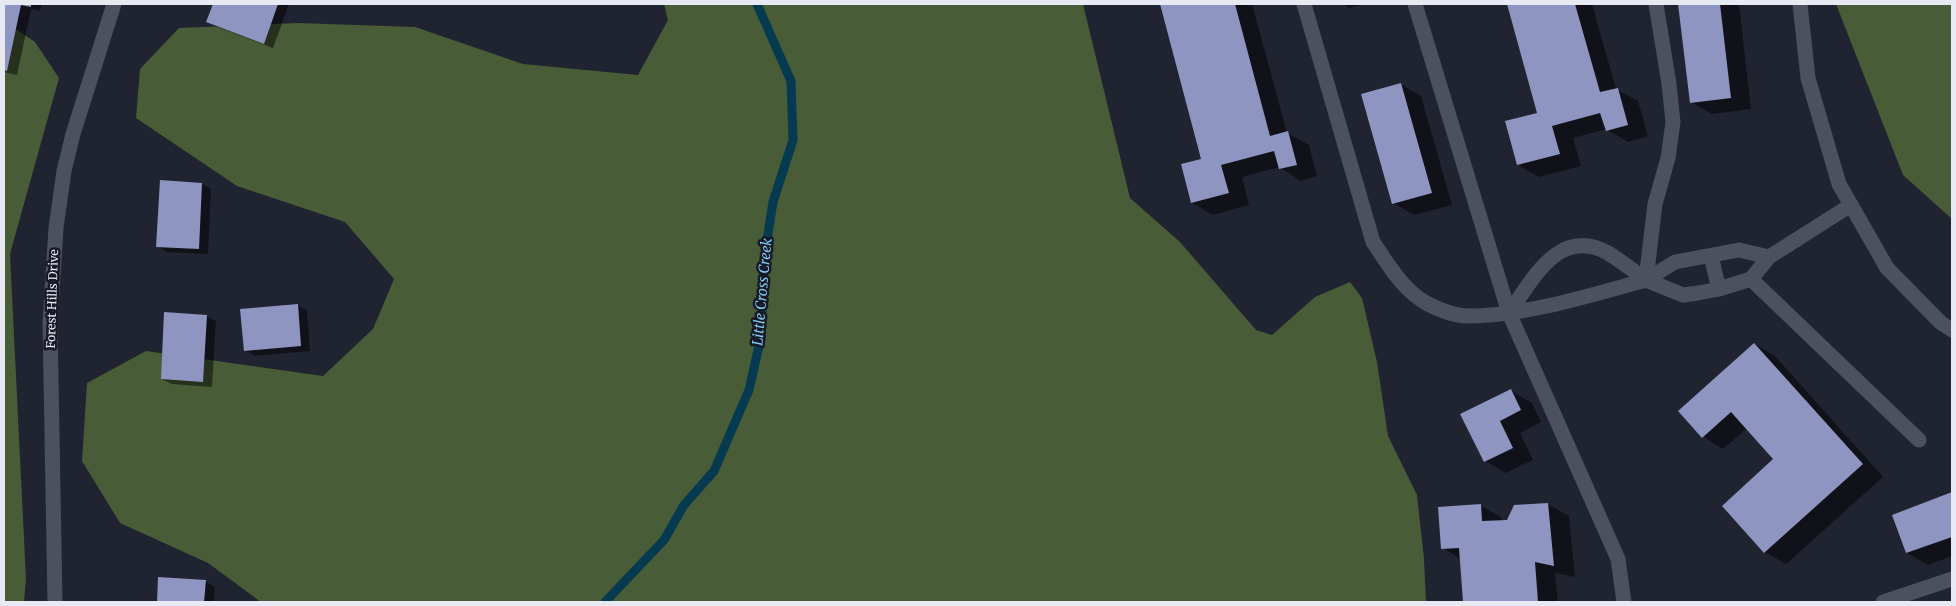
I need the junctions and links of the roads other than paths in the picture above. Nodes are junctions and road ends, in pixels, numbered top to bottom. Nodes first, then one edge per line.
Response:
1 (114, 4) edge
2 (1304, 4) edge
3 (1415, 4) edge
4 (1656, 4) edge
5 (1800, 4) edge
6 (1851, 205) junction
7 (1711, 256) junction
8 (1769, 257) junction
9 (1751, 279) junction
10 (1646, 280) junction
11 (1719, 289) junction
12 (1509, 313) junction
13 (1952, 330) edge
14 (1919, 440) dead end
15 (1952, 578) edge
16 (54, 602) edge
17 (1624, 602) edge
18 (1883, 602) edge

1 - 16 street, Forest Hills Drive
2 - 12 street
3 - 12 street
4 - 10 street
5 - 6 street
6 - 8 street
6 - 13 street
7 - 8 street
7 - 10 street
7 - 11 street
8 - 9 street
9 - 11 street
9 - 14 street
10 - 11 street
10 - 12 street
10 - 12 street
12 - 17 street
15 - 18 street

